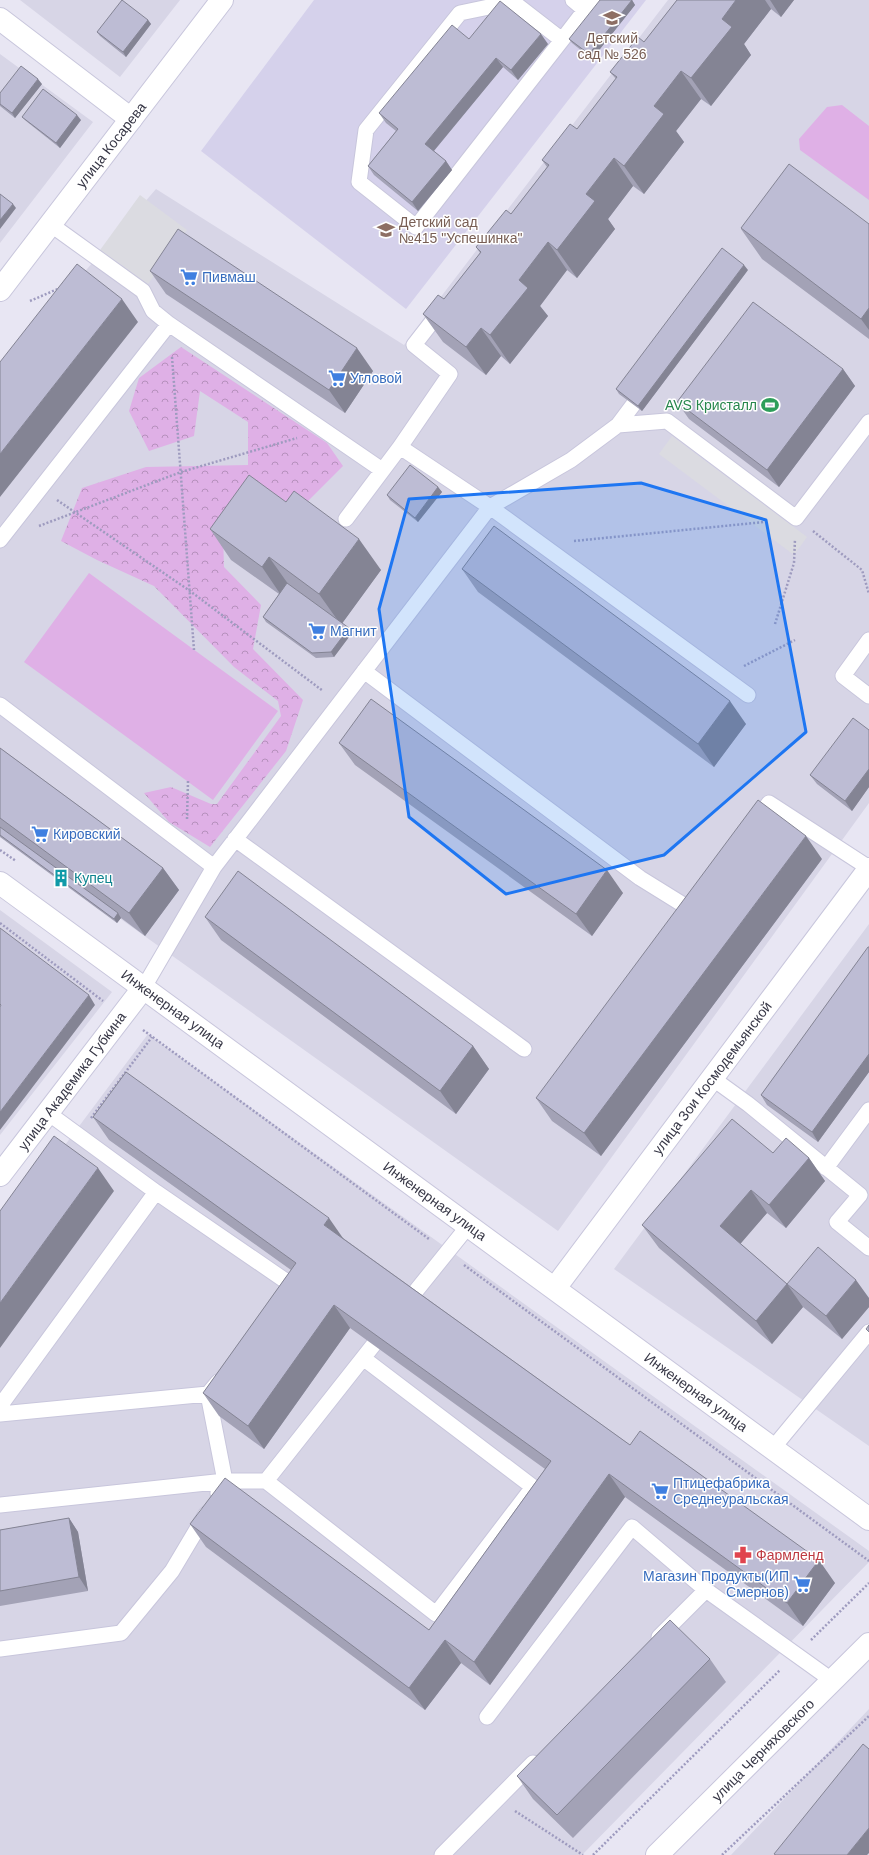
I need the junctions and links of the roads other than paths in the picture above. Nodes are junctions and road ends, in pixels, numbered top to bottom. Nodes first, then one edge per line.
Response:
1 (222, 0) edge
2 (573, 0) edge
3 (589, 5) edge
4 (0, 20) edge
5 (562, 40) junction
6 (131, 119) junction
7 (50, 224) junction
8 (0, 290) edge
9 (453, 294) edge
10 (169, 324) junction
11 (633, 405) edge
12 (869, 422) edge
13 (618, 425) junction
14 (400, 447) junction
15 (382, 470) junction
16 (490, 507) junction
17 (346, 519) dead end
18 (0, 540) edge
19 (869, 640) edge
20 (364, 671) junction
21 (748, 695) dead end
22 (869, 696) edge
23 (0, 705) edge
24 (746, 834) edge
25 (235, 839) junction
26 (214, 867) junction
27 (869, 868) edge
28 (0, 883) edge
29 (699, 896) edge
30 (690, 909) junction
31 (680, 921) edge
32 (144, 987) junction
33 (524, 1049) dead end
34 (712, 1078) junction
35 (869, 1110) edge
36 (48, 1113) junction
37 (826, 1168) junction
38 (0, 1175) edge
39 (156, 1192) junction
40 (469, 1225) junction
41 (869, 1248) edge
42 (555, 1288) junction
43 (281, 1306) edge
44 (869, 1332) edge
45 (363, 1358) junction
46 (228, 1370) edge
47 (208, 1394) junction
48 (0, 1406) edge
49 (0, 1414) edge
50 (773, 1448) junction
51 (225, 1481) junction
52 (266, 1481) junction
53 (0, 1505) edge
54 (869, 1519) edge
55 (706, 1590) junction
56 (869, 1644) edge
57 (650, 1646) edge
58 (0, 1648) edge
59 (833, 1680) junction
60 (487, 1717) dead end
61 (541, 1756) edge
62 (442, 1855) edge
63 (657, 1855) edge

1 - 6 street, улица Косарева
2 - 3 lane
3 - 5 lane
4 - 6 street
5 - 5 lane
6 - 7 street, улица Косарева
7 - 8 street, улица Косарева
7 - 10 lane
9 - 14 lane
10 - 15 lane
10 - 18 lane
11 - 13 lane
12 - 13 lane
13 - 16 lane
14 - 15 lane
14 - 16 lane
15 - 17 lane
16 - 20 lane
16 - 21 lane
19 - 22 lane
20 - 25 lane
20 - 30 lane
23 - 26 lane
24 - 27 lane
25 - 26 lane
25 - 33 lane
26 - 32 lane
27 - 34 street, улица Зои Космодемьянской
28 - 32 street, Инженерная улица
29 - 30 lane
30 - 31 lane
32 - 36 street, улица Академика Губкина
32 - 40 street, Инженерная улица
34 - 37 lane
34 - 42 street, улица Зои Космодемьянской
35 - 37 lane
36 - 38 street, улица Академика Губкина
36 - 39 lane
37 - 41 lane
39 - 43 lane
39 - 48 lane
40 - 42 street, Инженерная улица
40 - 45 lane
42 - 50 street, Инженерная улица
44 - 50 lane
45 - 52 lane
45 - 52 lane
46 - 47 lane
47 - 49 lane
47 - 51 lane
50 - 54 street, Инженерная улица
51 - 52 lane
51 - 53 lane
51 - 58 lane
55 - 57 lane
55 - 59 lane
55 - 60 lane
56 - 59 street, улица Черняховского
59 - 63 street, улица Черняховского
61 - 62 lane

